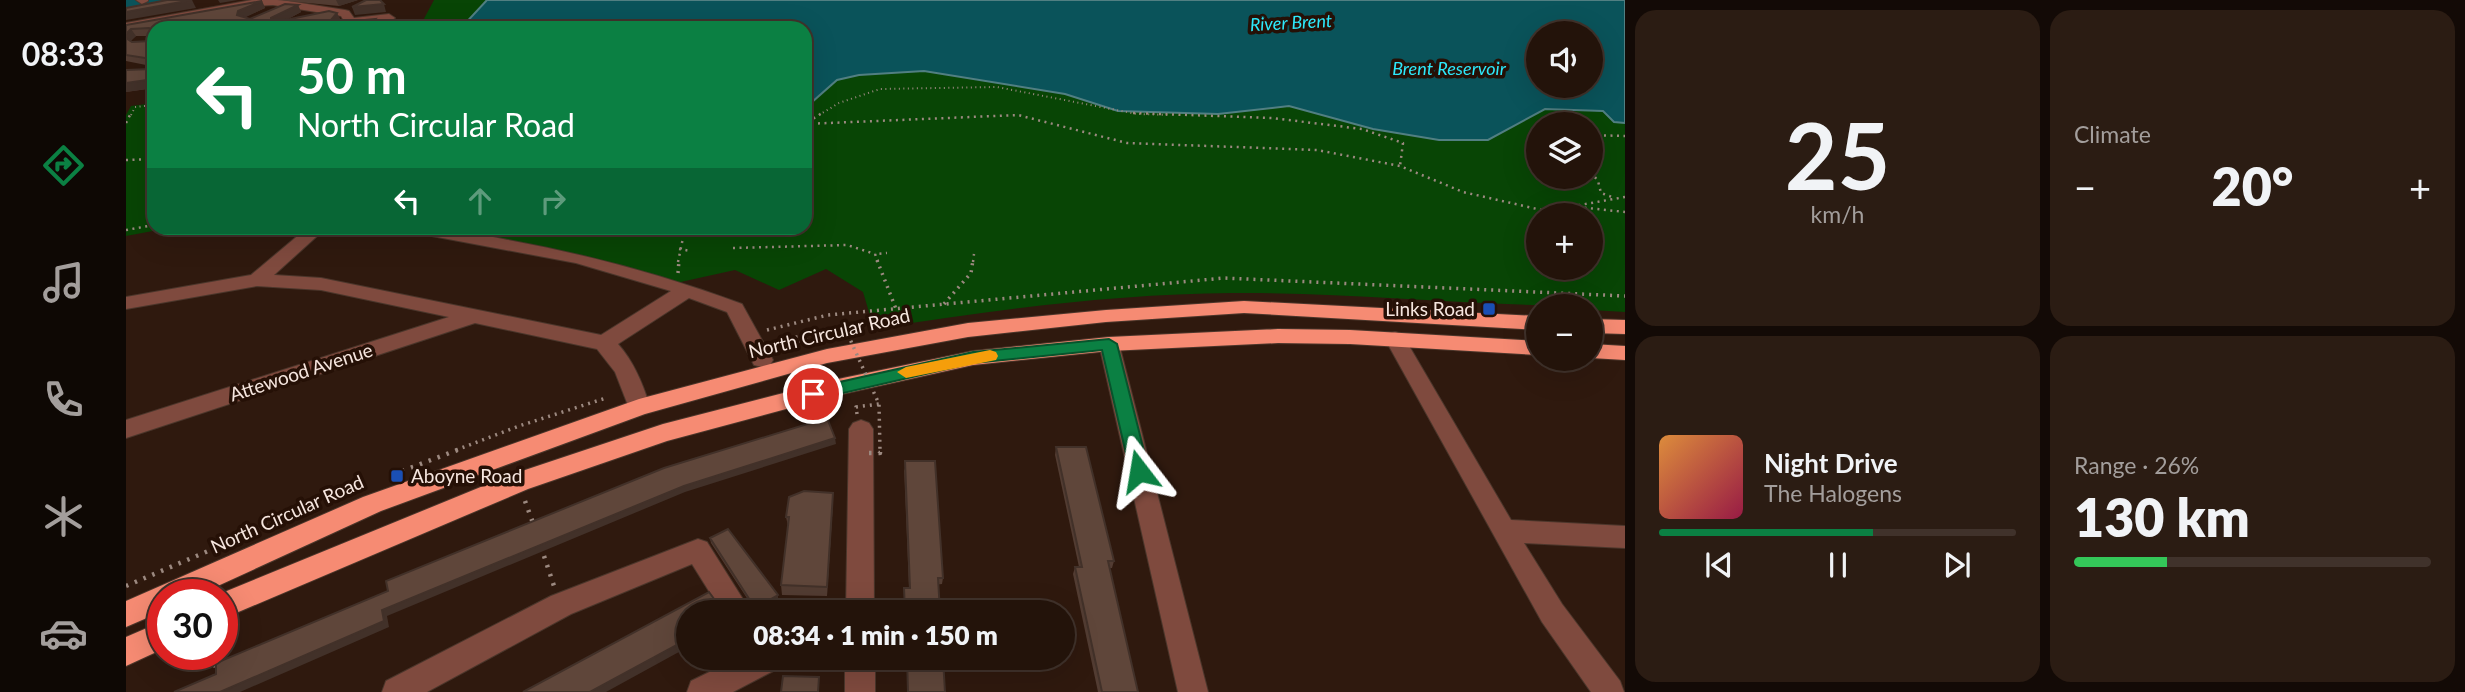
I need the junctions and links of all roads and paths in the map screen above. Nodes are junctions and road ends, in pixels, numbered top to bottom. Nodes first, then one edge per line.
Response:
1 (279, 2) edge
2 (211, 5) edge
3 (320, 11) junction
4 (259, 17) edge
5 (347, 18) edge
6 (389, 18) dead end
7 (301, 20) edge
8 (166, 21) edge
9 (147, 25) edge
10 (126, 27) edge
11 (147, 106) edge
12 (812, 120) edge
13 (126, 123) edge
14 (812, 124) edge
15 (1603, 135) edge
16 (1625, 136) edge
17 (147, 159) edge
18 (126, 160) edge
19 (1400, 166) junction
20 (1600, 189) edge
21 (1625, 197) edge
22 (1615, 198) junction
23 (1588, 203) edge
24 (1526, 206) edge
25 (1603, 210) edge
26 (1625, 212) edge
27 (147, 226) edge
28 (126, 230) edge
29 (309, 235) edge
30 (454, 235) edge
31 (683, 235) edge
32 (733, 248) dead end
33 (679, 249) junction
34 (691, 251) dead end
35 (887, 253) dead end
36 (875, 254) junction
37 (974, 254) dead end
38 (257, 280) junction
39 (687, 290) junction
40 (126, 303) edge
41 (944, 304) dead end
42 (896, 309) dead end
43 (475, 316) junction
44 (1526, 322) edge
45 (1603, 326) edge
46 (1625, 327) edge
47 (845, 328) junction
48 (863, 334) dead end
49 (1395, 339) junction
50 (604, 343) junction
51 (1109, 344) junction
52 (1526, 347) edge
53 (788, 349) dead end
54 (1603, 352) edge
55 (1625, 353) edge
56 (762, 360) dead end
57 (879, 404) junction
58 (639, 407) junction
59 (126, 429) edge
60 (862, 433) junction
61 (519, 482) junction
62 (535, 530) edge
63 (1503, 531) junction
64 (1625, 537) edge
65 (539, 542) edge
66 (205, 579) edge
67 (238, 599) edge
68 (729, 600) edge
69 (860, 600) edge
70 (147, 605) edge
71 (561, 605) junction
72 (126, 614) edge
73 (147, 642) edge
74 (126, 652) edge
75 (215, 670) edge
76 (743, 670) edge
77 (860, 670) edge
78 (215, 680) edge
79 (397, 692) edge
80 (702, 692) edge
81 (860, 692) edge
82 (1193, 692) edge
83 (1609, 692) edge

1 - 2 street
1 - 3 street
1 - 4 street
2 - 8 street
3 - 5 street
3 - 7 street
5 - 6 street
9 - 10 street
11 - 13 path
12 - 19 path
14 - 19 path
15 - 16 path
17 - 18 path
19 - 24 path
20 - 22 path
21 - 22 path
22 - 23 path
25 - 26 path
27 - 28 path
29 - 38 street
30 - 39 street
31 - 33 path
32 - 36 path
33 - 34 path
33 - 39 path
35 - 36 path
36 - 42 path
37 - 41 path
38 - 40 street
38 - 43 street
39 - 50 street
39 - 56 street
43 - 50 street
43 - 59 street, Attewood Avenue
44 - 58 highway, North Circular Road
45 - 46 highway
47 - 48 path
47 - 53 path
47 - 57 path, bridge
49 - 51 highway
49 - 52 highway
49 - 63 street
50 - 58 street
51 - 61 highway
51 - 82 street
54 - 55 highway
57 - 60 path
57 - 60 path, bridge
58 - 66 highway, North Circular Road
60 - 69 street
61 - 62 path
61 - 67 highway
63 - 64 street
63 - 83 street
65 - 71 path
68 - 71 street
70 - 72 highway
71 - 79 street
73 - 74 highway
75 - 78 path
76 - 80 street
77 - 81 street

